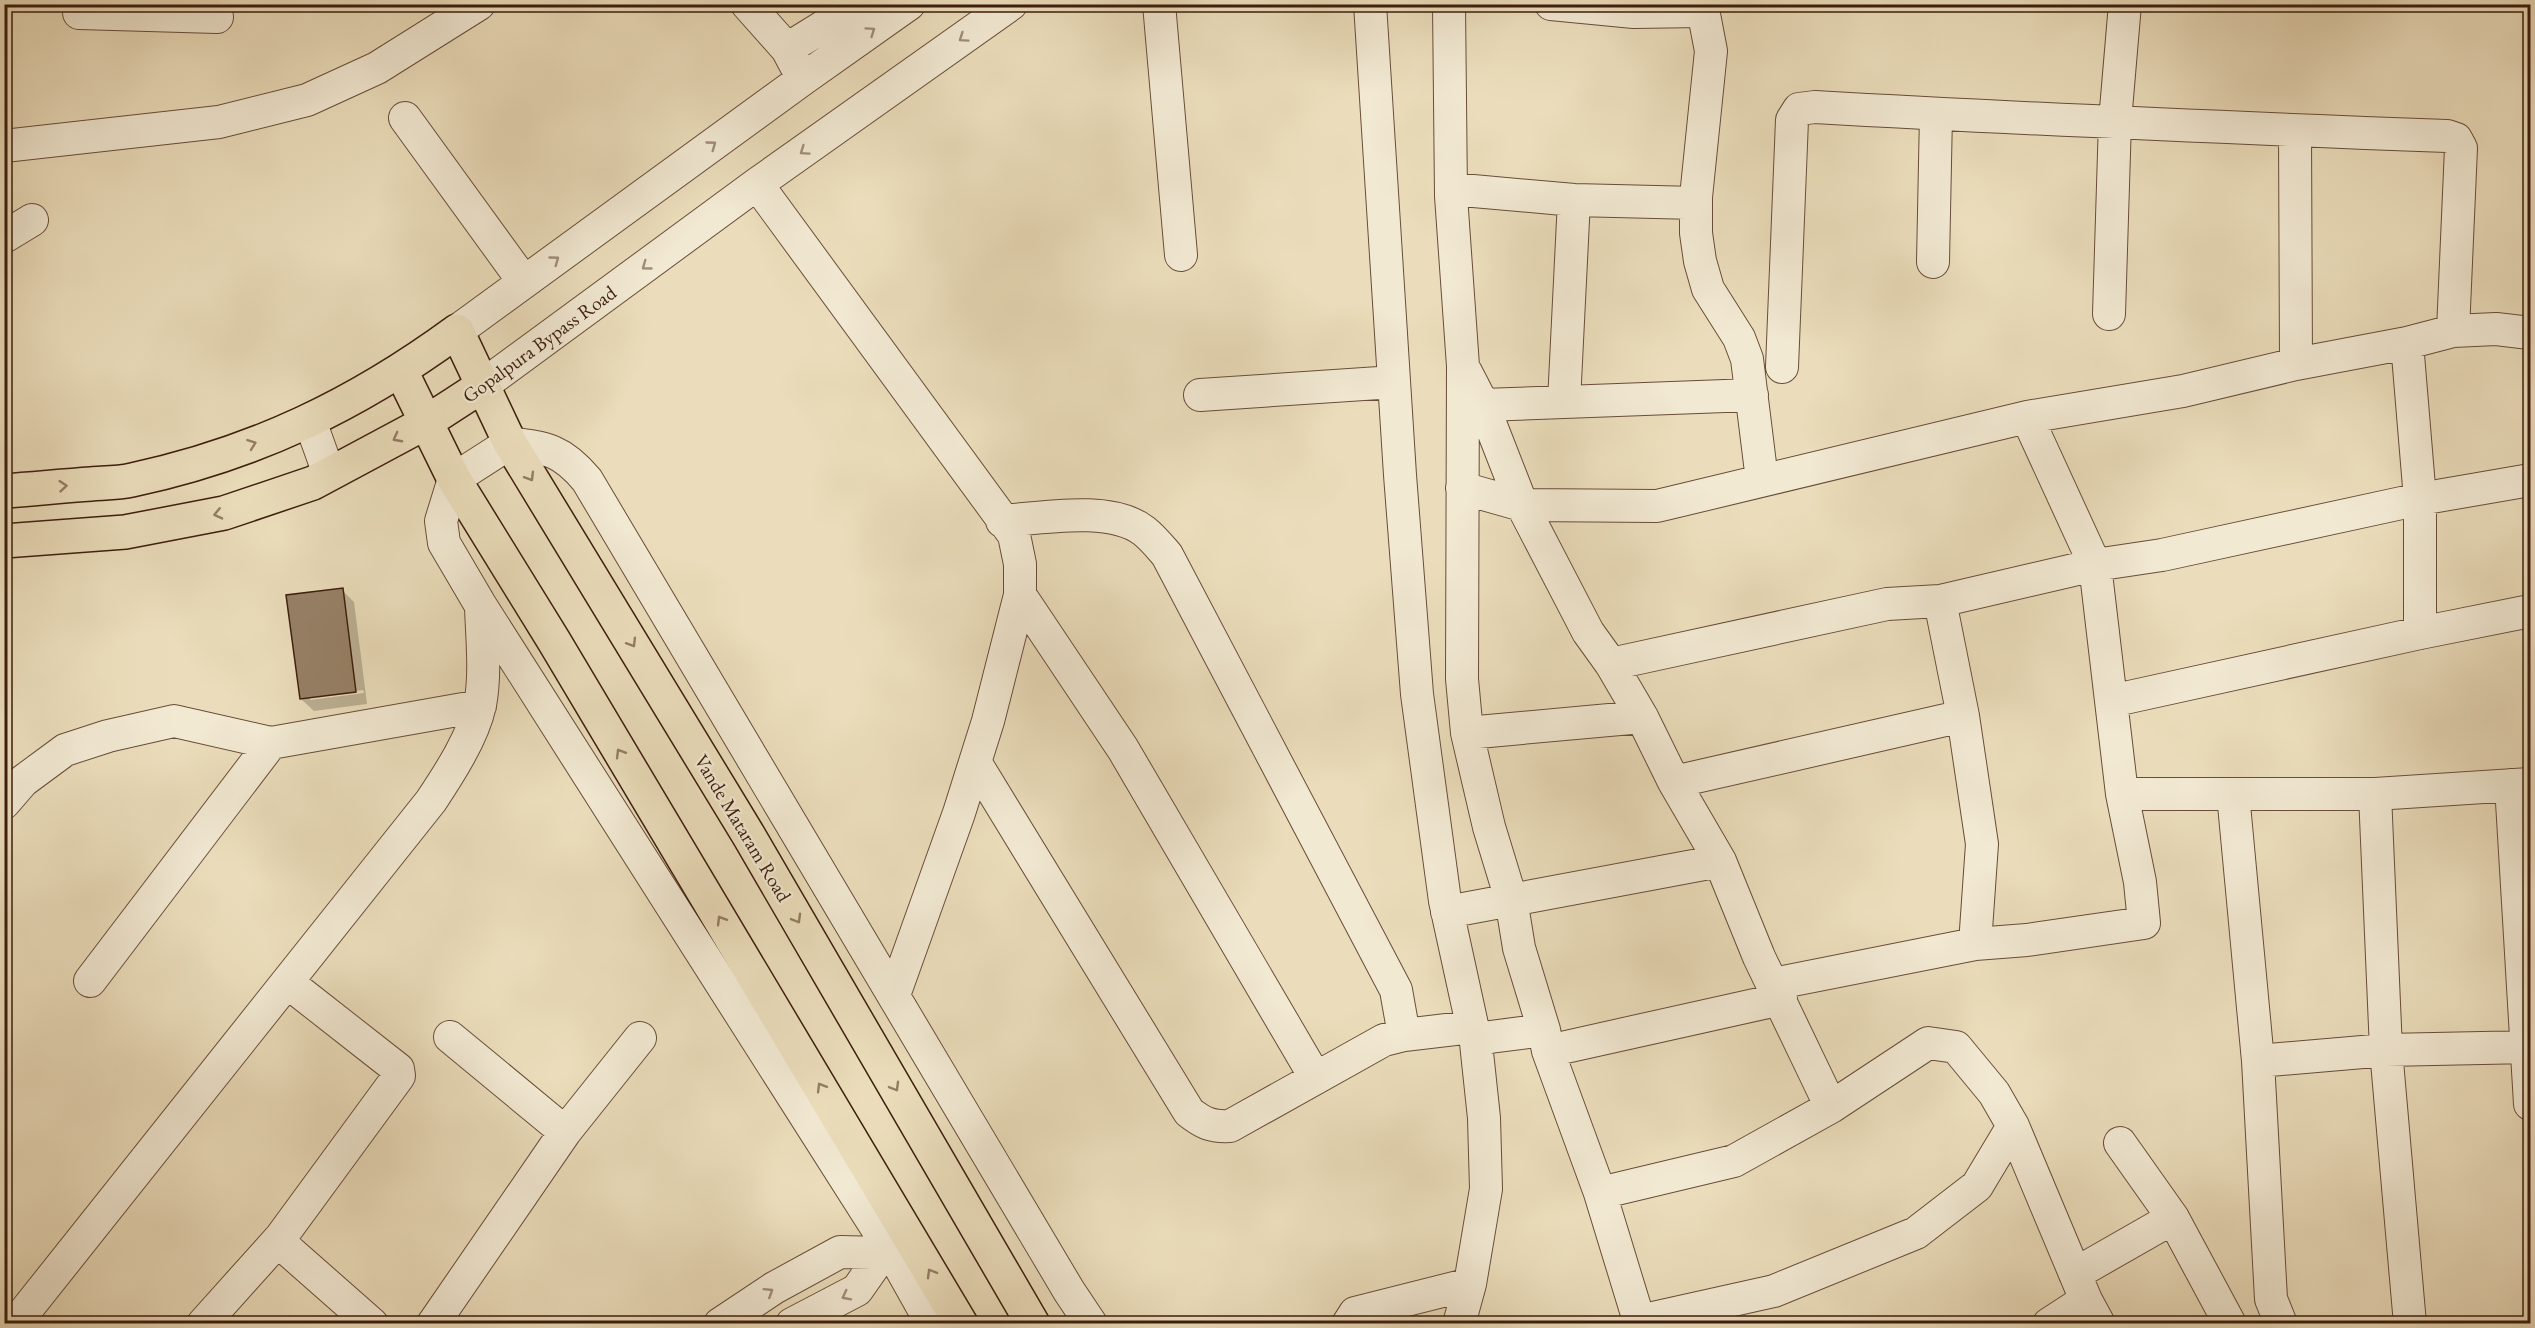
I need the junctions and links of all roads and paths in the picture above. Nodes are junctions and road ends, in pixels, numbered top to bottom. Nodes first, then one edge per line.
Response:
1 (79, 4) edge
2 (479, 4) edge
3 (747, 4) edge
4 (860, 4) edge
5 (909, 4) edge
6 (1011, 4) edge
7 (1159, 4) edge
8 (1370, 4) edge
9 (1449, 4) edge
10 (1551, 4) edge
11 (2125, 4) edge
12 (1702, 8) edge
13 (217, 17) dead end
14 (787, 49) junction
15 (803, 79) junction
16 (1936, 114) junction
17 (405, 118) dead end
18 (2115, 121) junction
19 (2295, 131) junction
20 (4, 146) edge
21 (757, 184) junction
22 (1451, 189) junction
23 (1574, 200) junction
24 (1696, 203) junction
25 (32, 220) dead end
26 (4, 237) edge
27 (1181, 255) dead end
28 (1933, 262) dead end
29 (524, 282) junction
30 (2109, 314) dead end
31 (457, 331) junction
32 (2453, 331) junction
33 (2530, 333) edge
34 (2407, 344) junction
35 (2296, 364) junction
36 (1463, 366) junction
37 (1782, 367) dead end
38 (401, 371) junction
39 (1394, 382) junction
40 (482, 386) junction
41 (1200, 395) dead end
42 (1752, 395) junction
43 (1564, 402) junction
44 (1483, 405) junction
45 (2027, 417) junction
46 (310, 421) junction
47 (425, 423) junction
48 (510, 443) junction
49 (329, 474) junction
50 (454, 479) junction
51 (1762, 480) junction
52 (2530, 480) edge
53 (1462, 488) junction
54 (4, 491) edge
55 (2420, 499) junction
56 (1522, 505) junction
57 (1002, 521) junction
58 (4, 541) edge
59 (2095, 565) junction
60 (1020, 595) junction
61 (1940, 600) junction
62 (481, 606) junction
63 (2530, 611) edge
64 (2420, 633) junction
65 (1611, 664) junction
66 (2111, 701) junction
67 (480, 706) junction
68 (1963, 716) junction
69 (1642, 717) junction
70 (1467, 734) junction
71 (271, 743) junction
72 (975, 762) junction
73 (1674, 782) junction
74 (2521, 785) edge
75 (2122, 794) junction
76 (2233, 794) junction
77 (2375, 794) junction
78 (4, 803) edge
79 (1720, 861) junction
80 (1511, 899) junction
81 (1447, 912) junction
82 (1975, 944) junction
83 (90, 981) dead end
84 (287, 982) junction
85 (1777, 991) junction
86 (894, 995) junction
87 (1404, 1035) junction
88 (1474, 1035) junction
89 (450, 1037) dead end
90 (640, 1038) dead end
91 (1546, 1040) junction
92 (2528, 1047) edge
93 (2386, 1050) junction
94 (2258, 1060) junction
95 (1315, 1077) junction
96 (2530, 1104) edge
97 (1831, 1107) junction
98 (2013, 1126) junction
99 (565, 1132) junction
100 (2120, 1143) dead end
101 (1600, 1192) junction
102 (2173, 1218) junction
103 (281, 1238) junction
104 (894, 1246) junction
105 (1470, 1284) junction
106 (2086, 1299) edge
107 (1640, 1322) edge
108 (15, 1323) edge
109 (203, 1323) edge
110 (372, 1323) edge
111 (433, 1323) edge
112 (720, 1323) edge
113 (792, 1323) edge
114 (932, 1323) edge
115 (961, 1323) edge
116 (1033, 1323) edge
117 (1091, 1323) edge
118 (1348, 1323) edge
119 (1459, 1323) edge
120 (2049, 1323) edge
121 (2230, 1323) edge
122 (2281, 1323) edge
123 (2410, 1323) edge

1 - 13 street
2 - 20 street
3 - 14 street
4 - 14 street
15 -> 5 street
6 -> 21 street, Gopalpura Bypass Road
7 - 27 street
8 - 39 street
9 - 22 street
10 - 12 street
11 - 18 street
12 - 24 street
14 - 15 street
29 -> 15 street
16 - 18 street
16 - 28 street
16 - 37 street
17 - 29 street
18 - 19 street
18 - 30 street
19 - 32 street
19 - 35 street
21 -> 40 street, Gopalpura Bypass Road
21 - 57 street
22 - 23 street
22 - 36 street
23 - 24 street
23 - 43 street
24 - 42 street
25 - 26 street
29 - 31 street
31 - 38 main road
31 - 40 main road, Vande Mataram Road
32 - 33 street
32 - 34 street
34 - 35 street
34 - 55 street
35 - 45 street
36 - 44 street
36 - 53 street
38 - 46 main road
38 - 47 main road
39 - 41 street
39 - 81 street
40 - 47 main road, Gopalpura Bypass Road
40 - 48 main road, Vande Mataram Road
42 - 43 street
42 - 51 street
43 - 44 street
44 - 56 street
45 - 51 street
45 - 59 street
46 - 49 street
54 -> 46 main road
47 -> 49 main road, Gopalpura Bypass Road
47 - 50 main road
48 - 50 street
48 - 86 street
48 -> 116 main road, Vande Mataram Road
49 -> 58 main road, Gopalpura Bypass Road
50 - 62 street
104 -> 50 main road
51 - 56 street
52 - 55 street
53 - 56 street
53 - 70 street
55 - 59 street
55 - 64 street
56 - 65 street
57 - 60 street
57 - 87 street
59 - 61 street
59 - 66 street
60 - 72 street
60 - 95 street
61 - 65 street
61 - 68 street
62 - 67 street
62 - 104 street
63 - 64 street
64 - 66 street
65 - 69 street
66 - 75 street
67 - 71 street
67 - 84 street
68 - 73 street
68 - 82 street
69 - 70 street
69 - 73 street
70 - 80 street
71 - 78 street
71 - 83 street
72 - 86 street
72 - 95 street
73 - 79 street
74 - 77 street
74 - 92 street
75 - 76 street
75 - 82 street
76 - 77 street
76 - 94 street
77 - 93 street
79 - 80 street
79 - 85 street
80 - 81 street
80 - 91 street
81 - 88 street
82 - 85 street
84 - 103 street
84 - 108 street
85 - 91 street
85 - 97 street
86 - 117 street
87 - 88 street
87 - 95 street
88 - 91 street
88 - 105 street
89 - 99 street
90 - 99 street
91 - 101 street
92 - 93 street
92 - 96 street
93 - 94 street
93 - 123 street
94 - 122 street
97 - 98 street
97 - 101 street
98 - 106 street
98 - 107 street
99 - 111 street
100 - 102 street
101 - 107 street
102 - 106 street
102 - 121 street
103 - 109 street
103 - 110 street
112 -> 104 street
104 -> 113 street
104 - 114 street
115 -> 104 main road
105 - 118 street
105 - 119 street
106 - 120 street

